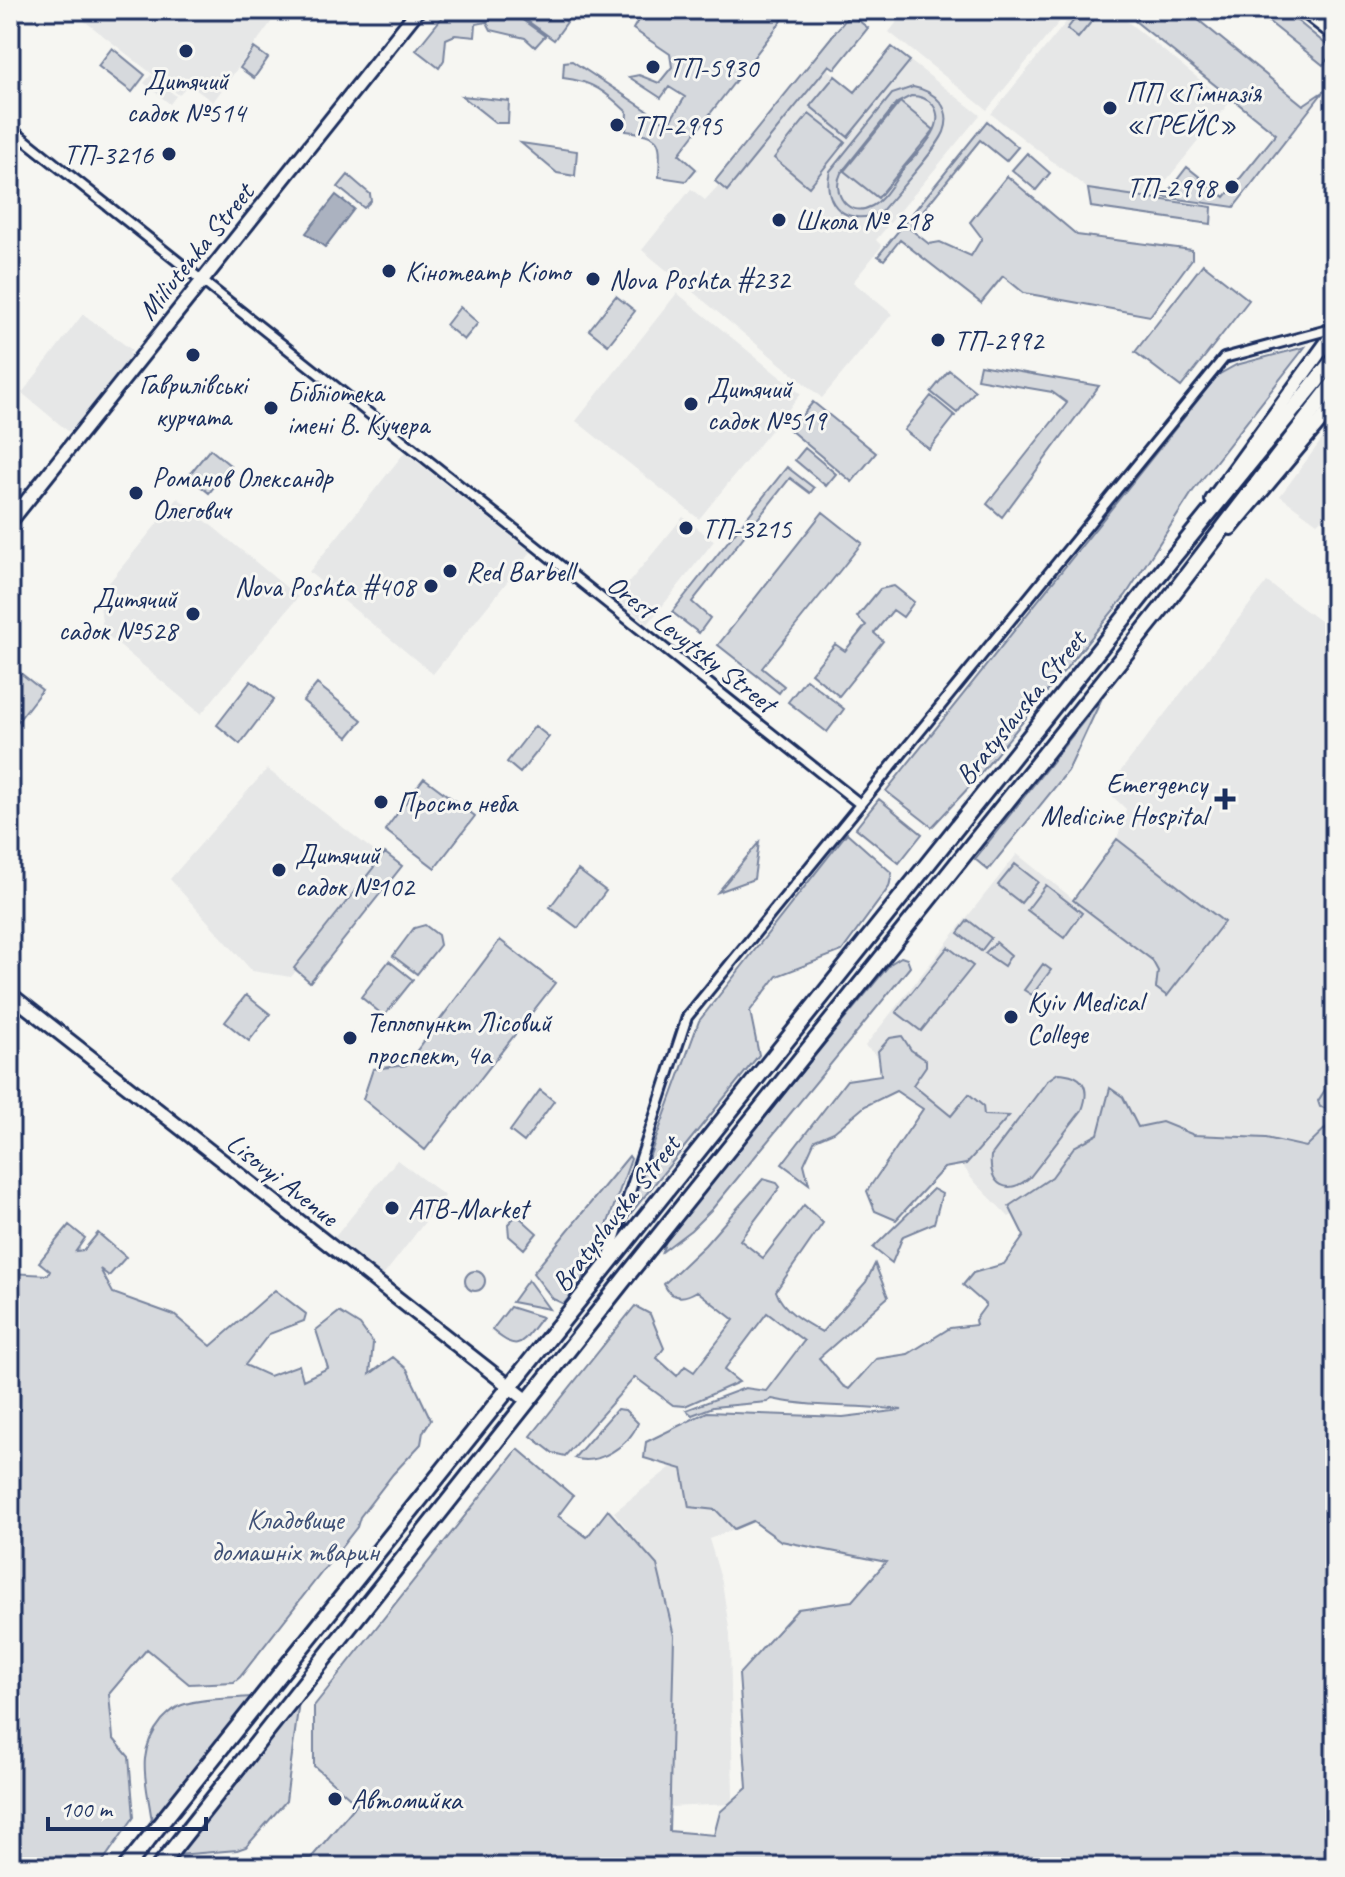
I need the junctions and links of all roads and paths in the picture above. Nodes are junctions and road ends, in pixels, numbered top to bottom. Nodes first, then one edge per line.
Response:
1 (418, 10) edge
2 (1303, 10) edge
3 (1335, 35) edge
4 (10, 128) edge
5 (201, 282) junction
6 (1335, 330) edge
7 (1335, 358) edge
8 (1335, 382) edge
9 (1335, 404) edge
10 (10, 522) edge
11 (1145, 592) junction
12 (1161, 609) junction
13 (860, 804) junction
14 (10, 994) edge
15 (606, 1267) junction
16 (510, 1388) junction
17 (528, 1401) junction
18 (126, 1867) edge
19 (159, 1867) edge

1 - 5 street, Miliutenka Street
2 - 3 street
4 - 5 street, Orest Levytsky Street
5 - 10 street, Miliutenka Street
5 - 13 street, Orest Levytsky Street
6 - 11 street, Bratyslavska Street
6 - 13 street
7 - 11 main road, Bratyslavska Street
8 - 12 main road, Bratyslavska Street
9 - 12 street, Bratyslavska Street
11 - 15 main road, Bratyslavska Street
12 - 17 main road, Bratyslavska Street
13 - 15 street
14 - 16 street, Lisovyi Avenue
15 - 16 main road, Bratyslavska Street
16 - 17 street, Lisovyi Avenue
16 - 18 main road, Bratyslavska Street
17 - 19 main road, Bratyslavska Street

